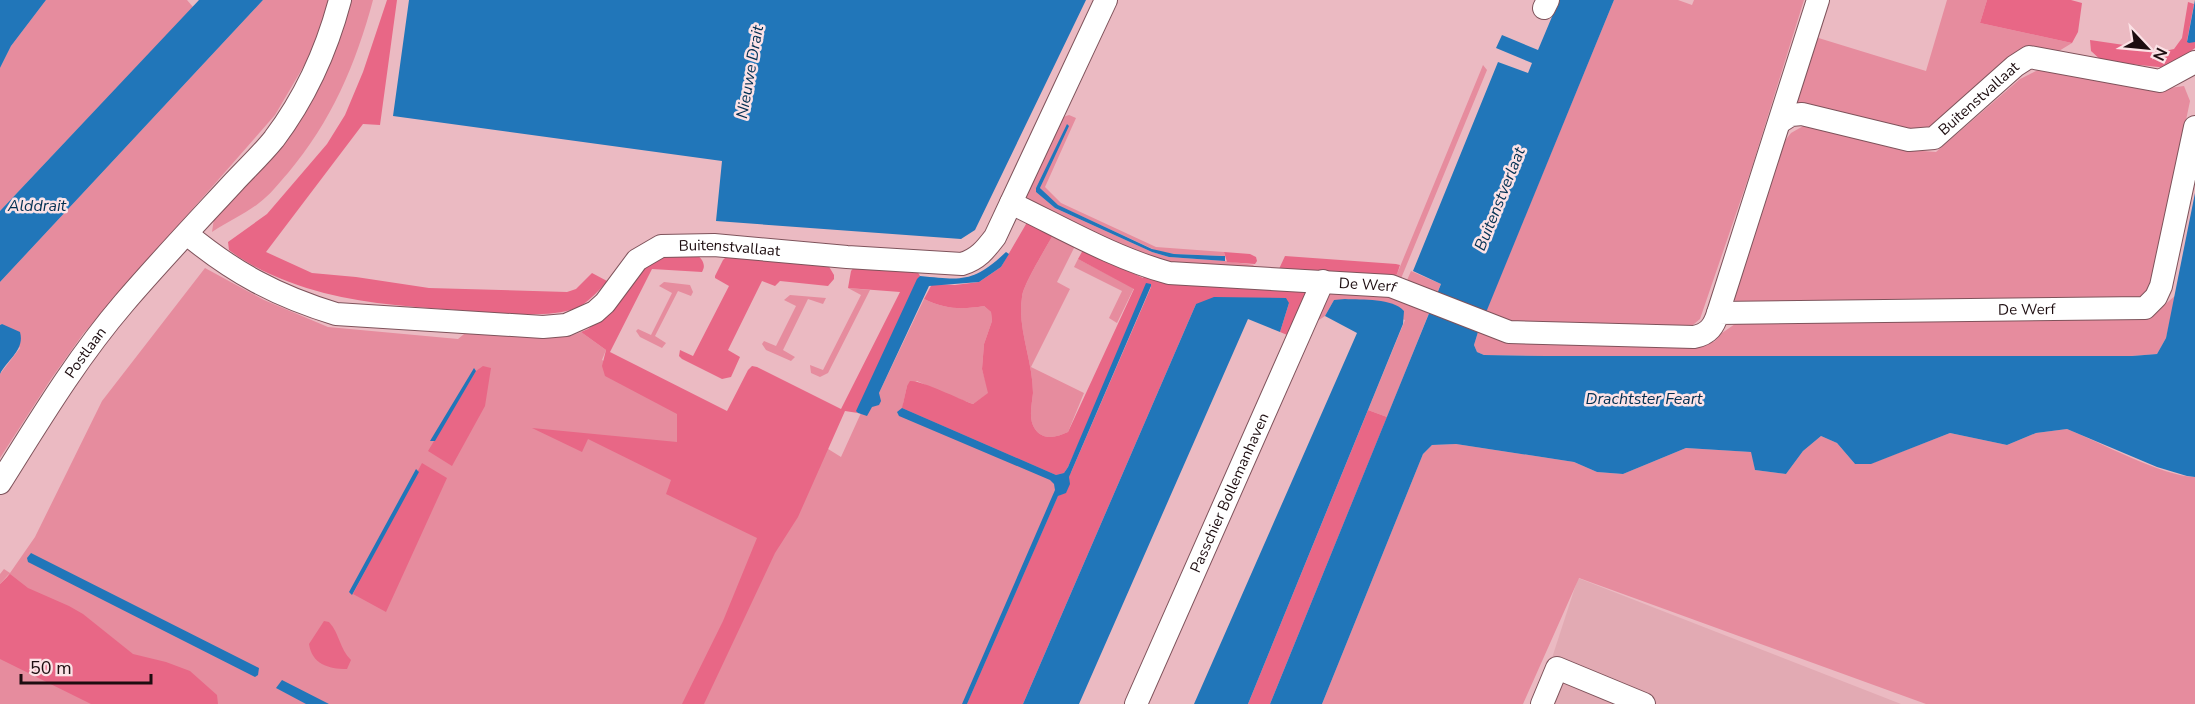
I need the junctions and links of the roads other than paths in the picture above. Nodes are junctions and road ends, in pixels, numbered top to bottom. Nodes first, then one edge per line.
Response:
1 (340, 0) edge
2 (1106, 0) edge
3 (1818, 0) edge
4 (2195, 62) edge
5 (1780, 122) junction
6 (2195, 127) edge
7 (1011, 203) junction
8 (195, 240) junction
9 (1323, 281) junction
10 (1718, 313) junction
11 (0, 483) edge
12 (1136, 704) edge
13 (1542, 704) edge
14 (1644, 704) edge

1 - 8 street, Postlaan
2 - 7 street, Buitenstvallaat
3 - 5 street
4 - 5 street, Buitenstvallaat
5 - 10 street, De Werf
6 - 10 street, De Werf
7 - 8 street, Buitenstvallaat
7 - 9 street, De Werf
8 - 11 street, Postlaan
9 - 10 street, De Werf
9 - 12 street, Passchier Bollemanhaven
13 - 14 street

